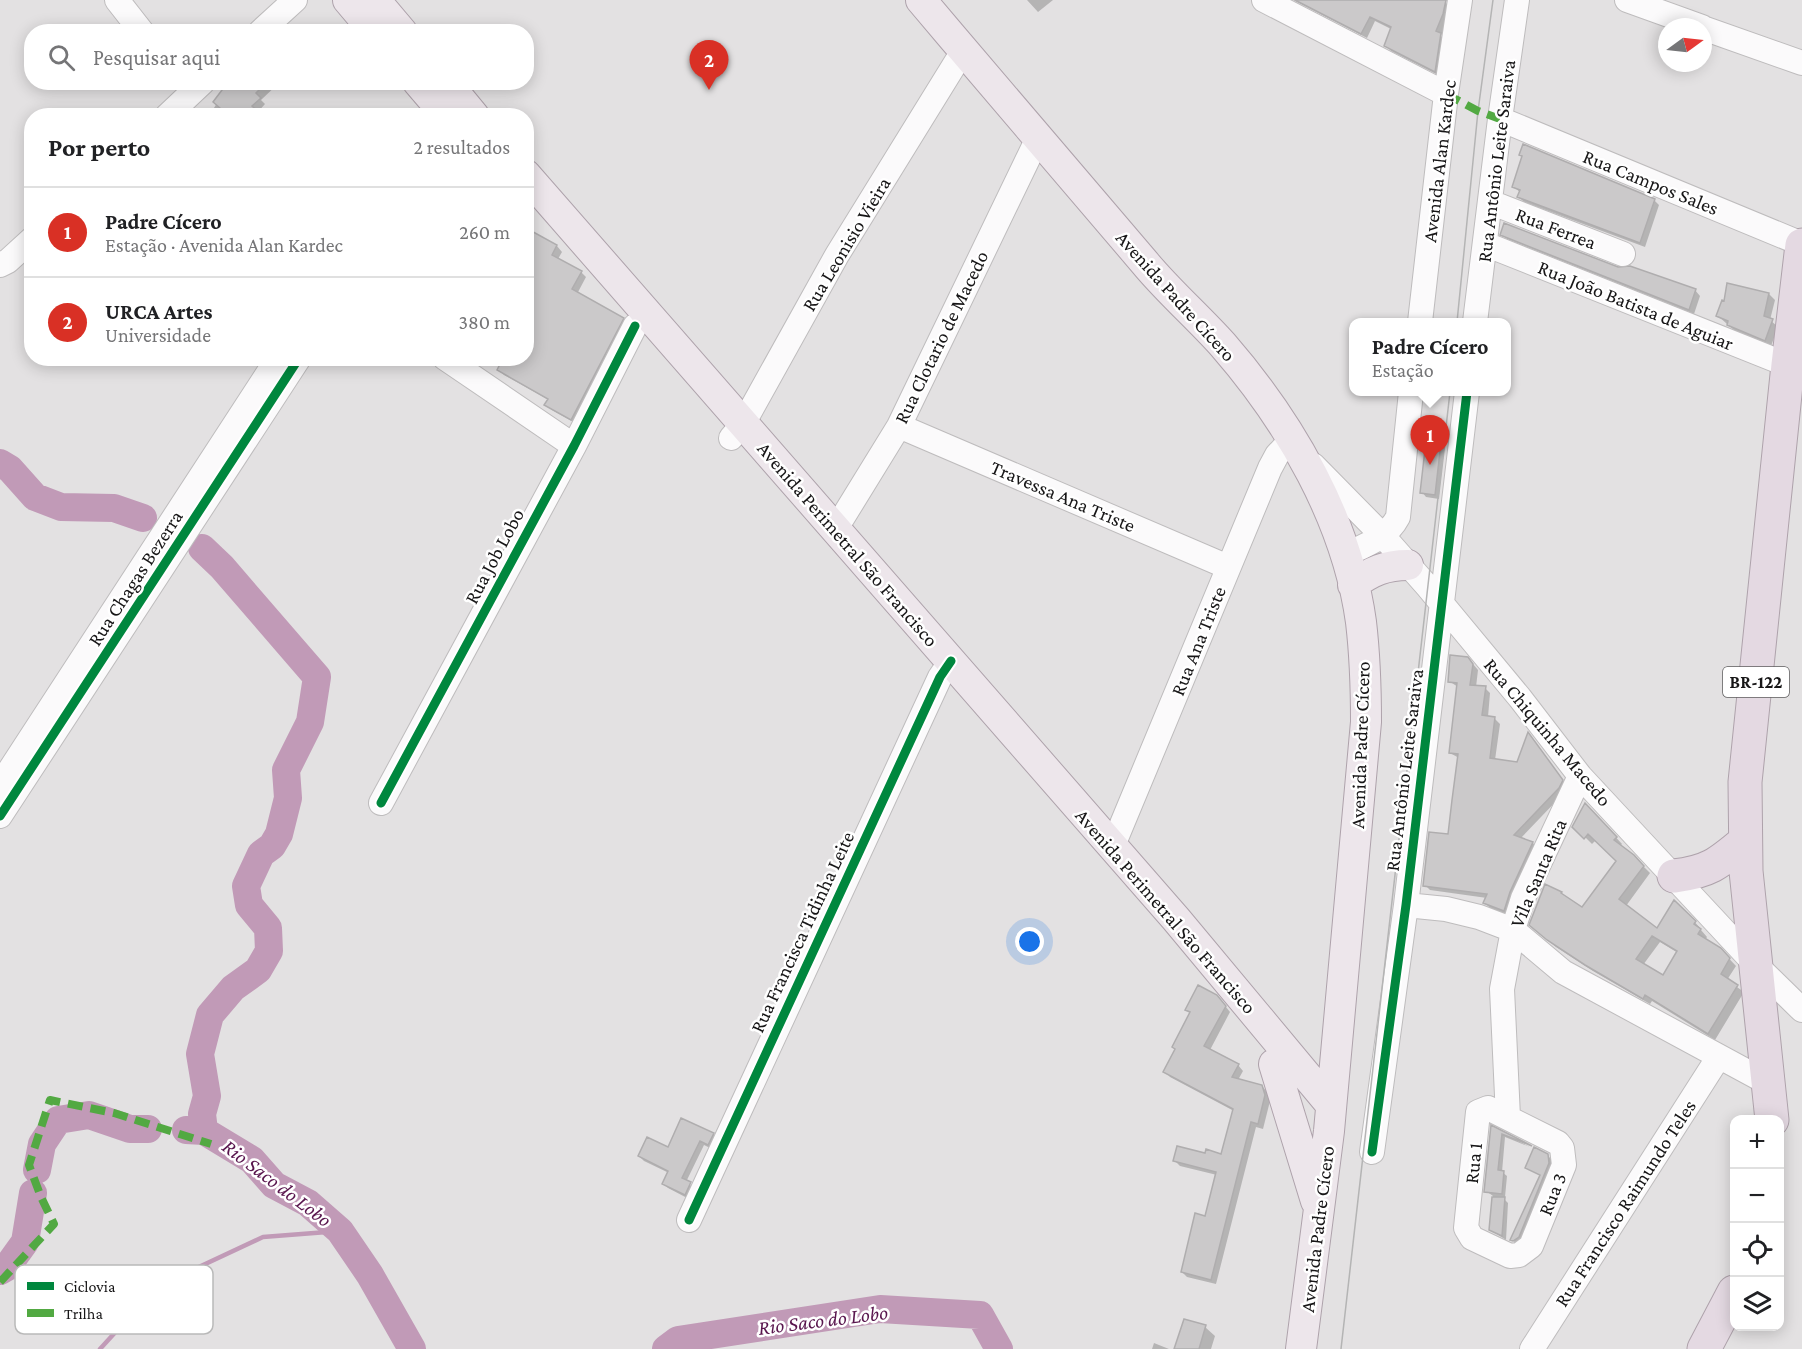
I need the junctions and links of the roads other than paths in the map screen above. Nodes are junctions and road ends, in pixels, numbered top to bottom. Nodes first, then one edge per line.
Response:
1 (117, 0) edge
2 (295, 0) edge
3 (348, 0) edge
4 (375, 0) edge
5 (921, 0) edge
6 (1264, 0) edge
7 (1460, 0) edge
8 (1517, 0) edge
9 (1627, 0) edge
10 (1677, 18) edge
11 (136, 24) edge
12 (269, 24) edge
13 (368, 24) edge
14 (395, 24) edge
15 (1712, 31) edge
16 (963, 51) junction
17 (1802, 63) edge
18 (189, 90) edge
19 (430, 90) edge
20 (1446, 94) junction
21 (453, 106) edge
22 (174, 108) edge
23 (1500, 119) junction
24 (1038, 138) junction
25 (534, 185) edge
26 (1490, 202) junction
27 (534, 213) edge
28 (1485, 244) junction
29 (1802, 244) edge
30 (24, 246) edge
31 (1623, 254) dead end
32 (4, 263) edge
33 (1420, 318) edge
34 (1476, 318) edge
35 (635, 326) junction
36 (1788, 365) junction
37 (273, 366) edge
38 (294, 366) edge
39 (457, 366) edge
40 (1412, 396) edge
41 (1467, 396) edge
42 (898, 426) junction
43 (737, 431) junction
44 (1296, 445) junction
45 (574, 446) junction
46 (835, 530) junction
47 (1383, 536) junction
48 (1346, 555) junction
49 (1408, 565) junction
50 (1228, 567) junction
51 (1353, 585) junction
52 (1442, 604) junction
53 (946, 669) junction
54 (1580, 776) junction
55 (0, 785) edge
56 (381, 803) dead end
57 (0, 816) edge
58 (1744, 842) junction
59 (1112, 848) junction
60 (1674, 876) junction
61 (1406, 905) junction
62 (1170, 926) junction
63 (1513, 930) junction
64 (1755, 964) junction
65 (1802, 1010) edge
66 (1718, 1058) junction
67 (1274, 1064) junction
68 (1770, 1084) junction
69 (1772, 1115) edge
70 (1508, 1117) junction
71 (1330, 1118) junction
72 (1372, 1152) dead end
73 (1319, 1209) junction
74 (689, 1220) dead end
75 (1532, 1246) joint
76 (1730, 1300) edge
77 (1302, 1349) edge
78 (1532, 1349) edge
79 (1704, 1349) edge

1 - 11 street
2 - 12 street
3 - 13 main road
4 - 14 main road
5 - 16 main road, Avenida Padre Cícero
6 - 20 street
7 - 20 street, Avenida Alan Kardec
8 - 23 street, Rua Antônio Leite Saraiva
9 - 10 street
15 - 17 street
16 - 24 main road, Avenida Padre Cícero
16 - 43 street, Rua Leonisio Vieira
18 - 22 street
19 - 21 main road
20 - 33 street, Avenida Alan Kardec
23 - 26 street, Rua Antônio Leite Saraiva
23 - 29 street, Rua Campos Sales
24 - 42 street, Rua Clotario de Macedo
24 - 44 main road, Avenida Padre Cícero
25 - 43 main road, Avenida Perimetral São Francisco
26 - 28 street, Rua Antônio Leite Saraiva
26 - 31 street, Rua Ferrea
27 - 35 main road, Avenida Perimetral São Francisco
28 - 34 street, Rua Antônio Leite Saraiva
28 - 36 street, Rua João Batista de Aguiar
29 - 36 highway, BR-122
30 - 32 street
35 - 43 main road, Avenida Perimetral São Francisco
35 - 45 street, Rua Job Lobo
36 - 58 highway, BR-122
37 - 55 street, Rua Chagas Bezerra
38 - 57 street, Rua Chagas Bezerra
39 - 45 street
40 - 47 street
41 - 52 street, Rua Antônio Leite Saraiva
42 - 46 street, Rua Clotario de Macedo
42 - 50 street, Travessa Ana Triste
43 - 46 main road, Avenida Perimetral São Francisco
43 - 53 main road, Avenida Perimetral São Francisco
44 - 47 street, Rua Chiquinha Macedo
44 - 48 main road, Avenida Padre Cícero
44 - 50 street, Rua Ana Triste
45 - 56 street, Rua Job Lobo
46 - 53 main road, Avenida Perimetral São Francisco
47 - 48 street
47 - 49 street, Rua Chiquinha Macedo
48 - 51 main road, Avenida Padre Cícero
49 - 51 main road
49 - 52 street, Rua Chiquinha Macedo
50 - 59 street, Rua Ana Triste
51 - 71 main road, Avenida Padre Cícero
52 - 54 street, Rua Chiquinha Macedo
52 - 61 street, Rua Antônio Leite Saraiva
53 - 59 main road, Avenida Perimetral São Francisco
53 - 62 main road, Avenida Perimetral São Francisco
53 - 74 street, Rua Francisca Tidinha Leite
54 - 60 street, Rua Chiquinha Macedo
54 - 63 street, Vila Santa Rita
58 - 60 highway
58 - 64 highway, BR-122
59 - 62 main road, Avenida Perimetral São Francisco
60 - 64 street, Rua Chiquinha Macedo
61 - 63 street
61 - 72 street, Rua Antônio Leite Saraiva
62 - 67 main road, Avenida Perimetral São Francisco
62 - 71 main road, Avenida Perimetral São Francisco
63 - 66 street
63 - 70 street, Vila Santa Rita
64 - 65 street, Rua Chiquinha Macedo
64 - 68 highway, BR-122
66 - 68 street
66 - 78 street, Rua Francisco Raimundo Teles
67 - 71 main road, Avenida Perimetral São Francisco
67 - 73 main road
68 - 69 highway, BR-122
70 - 75 street, Rua 3
70 - 75 street, Rua 1
71 - 73 main road, Avenida Padre Cícero
73 - 77 main road, Avenida Padre Cícero
76 - 79 highway

